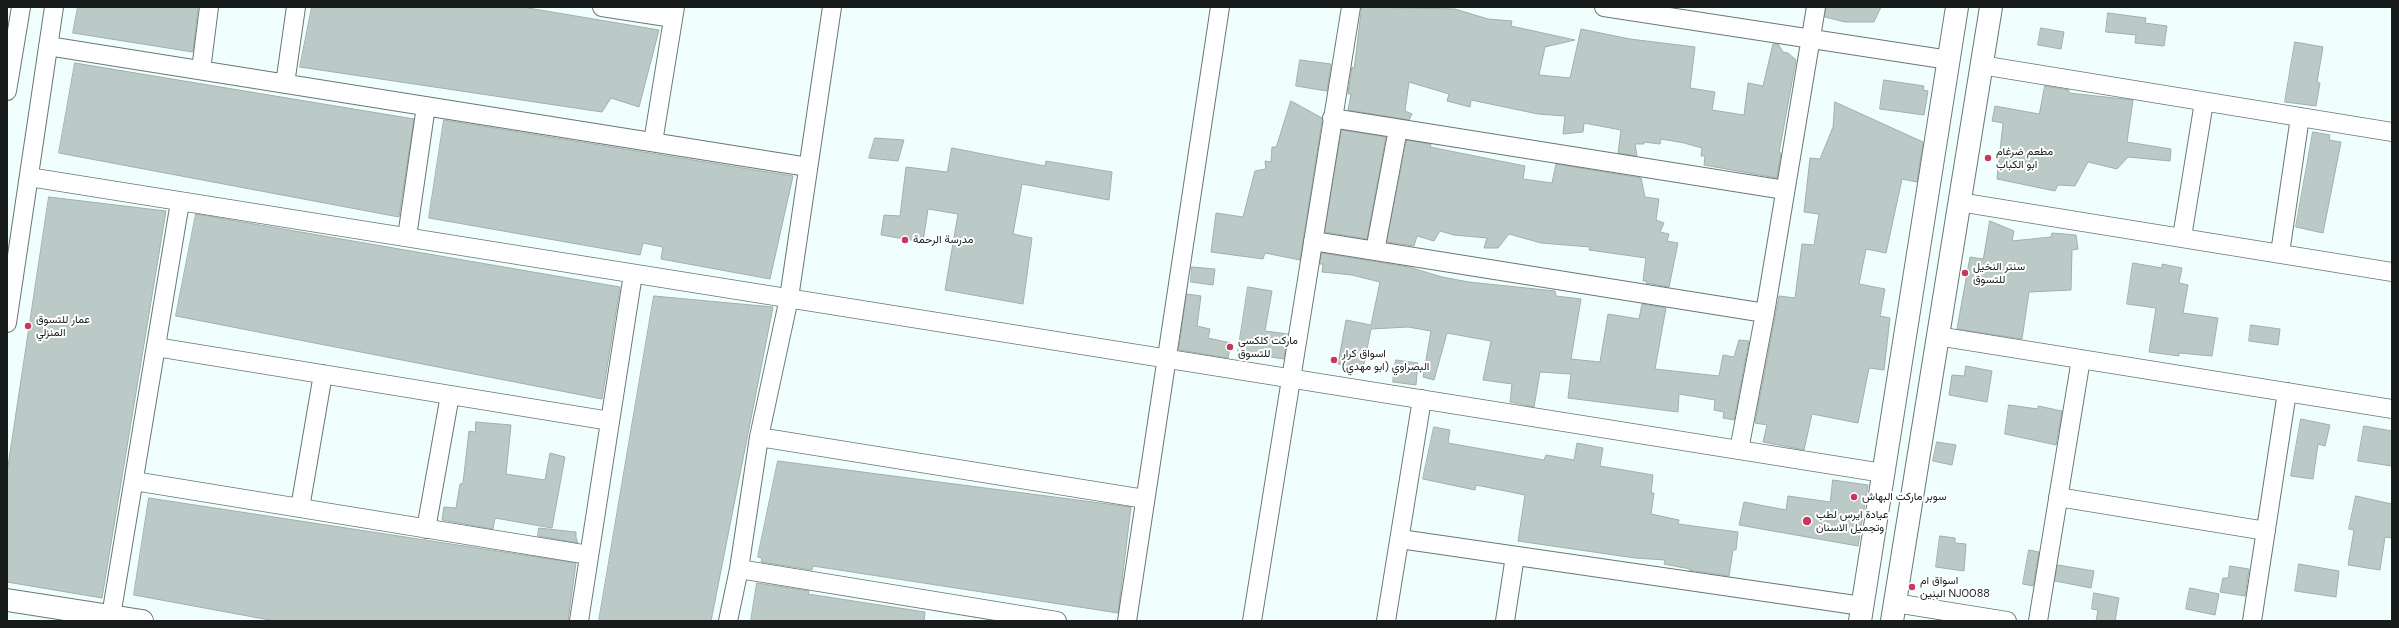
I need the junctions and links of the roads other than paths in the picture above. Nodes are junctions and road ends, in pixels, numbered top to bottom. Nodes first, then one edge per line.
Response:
1 (21, 7) edge
2 (54, 7) edge
3 (209, 7) edge
4 (296, 7) edge
5 (602, 7) edge
6 (832, 7) edge
7 (1220, 7) edge
8 (1351, 7) edge
9 (1610, 7) edge
10 (1816, 7) edge
11 (1991, 7) edge
12 (674, 13) edge
13 (1956, 17) edge
14 (1987, 33) junction
15 (1811, 39) junction
16 (48, 46) junction
17 (1949, 60) junction
18 (1981, 65) junction
19 (201, 70) junction
20 (285, 84) junction
21 (7, 91) edge
22 (2204, 102) junction
23 (426, 106) junction
24 (2300, 117) junction
25 (1332, 118) junction
26 (1398, 130) junction
27 (2392, 132) edge
28 (653, 142) junction
29 (808, 167) junction
30 (29, 177) junction
31 (1785, 190) junction
32 (180, 202) junction
33 (1959, 202) junction
34 (407, 237) junction
35 (2182, 237) junction
36 (1313, 242) junction
37 (1376, 251) junction
38 (2280, 253) junction
39 (2392, 272) edge
40 (633, 274) junction
41 (789, 298) junction
42 (1766, 313) junction
43 (7, 323) edge
44 (1937, 336) junction
45 (156, 346) junction
46 (1166, 358) junction
47 (2081, 359) junction
48 (323, 374) junction
49 (1291, 378) junction
50 (2287, 392) junction
51 (450, 395) junction
52 (1422, 399) junction
53 (2392, 409) edge
54 (610, 421) junction
55 (758, 437) junction
56 (1739, 450) junction
57 (1883, 473) junction
58 (134, 481) junction
59 (2058, 497) junction
60 (1145, 499) junction
61 (300, 508) junction
62 (426, 528) junction
63 (2266, 531) junction
64 (1400, 539) junction
65 (589, 555) junction
66 (1515, 556) junction
67 (739, 569) junction
68 (7, 600) edge
69 (1894, 612) edge
70 (1861, 614) edge
71 (111, 616) junction
72 (142, 621) edge
73 (579, 621) edge
74 (728, 621) edge
75 (1057, 621) edge
76 (1127, 621) edge
77 (1252, 621) edge
78 (1386, 621) edge
79 (1505, 621) edge
80 (2007, 621) edge
81 (2038, 621) edge
82 (2252, 621) edge

1 - 21 street
2 - 16 street
3 - 19 street
4 - 20 street
5 - 12 street
6 - 29 street
7 - 46 street
8 - 25 street
9 - 15 street
10 - 15 street
11 - 14 street
12 - 28 street
13 - 14 street
13 - 17 street
14 - 18 street
15 - 17 street
15 - 31 street
16 - 19 street
16 - 30 street
17 - 57 street
18 - 22 street
18 - 33 street
19 - 20 street
20 - 23 street
22 - 24 street
22 - 35 street
23 - 28 street
23 - 34 street
24 - 27 street
24 - 38 street
25 - 26 street
25 - 36 street
26 - 31 street
26 - 37 street
28 - 29 street
29 - 41 street
30 - 32 street
30 - 43 street
31 - 42 street
32 - 34 street
32 - 45 street
33 - 35 street
33 - 44 street
34 - 40 street
35 - 38 street
36 - 37 street
36 - 49 street
37 - 42 street
38 - 39 street
40 - 41 street
40 - 54 street
41 - 46 street
41 - 55 street
42 - 56 street
44 - 47 street
44 - 69 street
45 - 48 street
45 - 58 street
46 - 49 street
46 - 60 street
47 - 50 street
47 - 59 street
48 - 51 street
48 - 61 street
49 - 52 street
49 - 77 street
50 - 53 street
50 - 63 street
51 - 54 street
51 - 62 street
52 - 56 street
52 - 64 street
54 - 65 street
55 - 60 street
55 - 67 street
56 - 57 street
57 - 70 street
58 - 61 street
58 - 71 street
59 - 63 street
59 - 81 street
60 - 76 street
61 - 62 street
62 - 65 street
63 - 82 street
64 - 66 street
64 - 78 street
65 - 73 street
66 - 70 street
66 - 79 street
67 - 74 street
67 - 75 street
68 - 71 street
69 - 80 street
71 - 72 street

